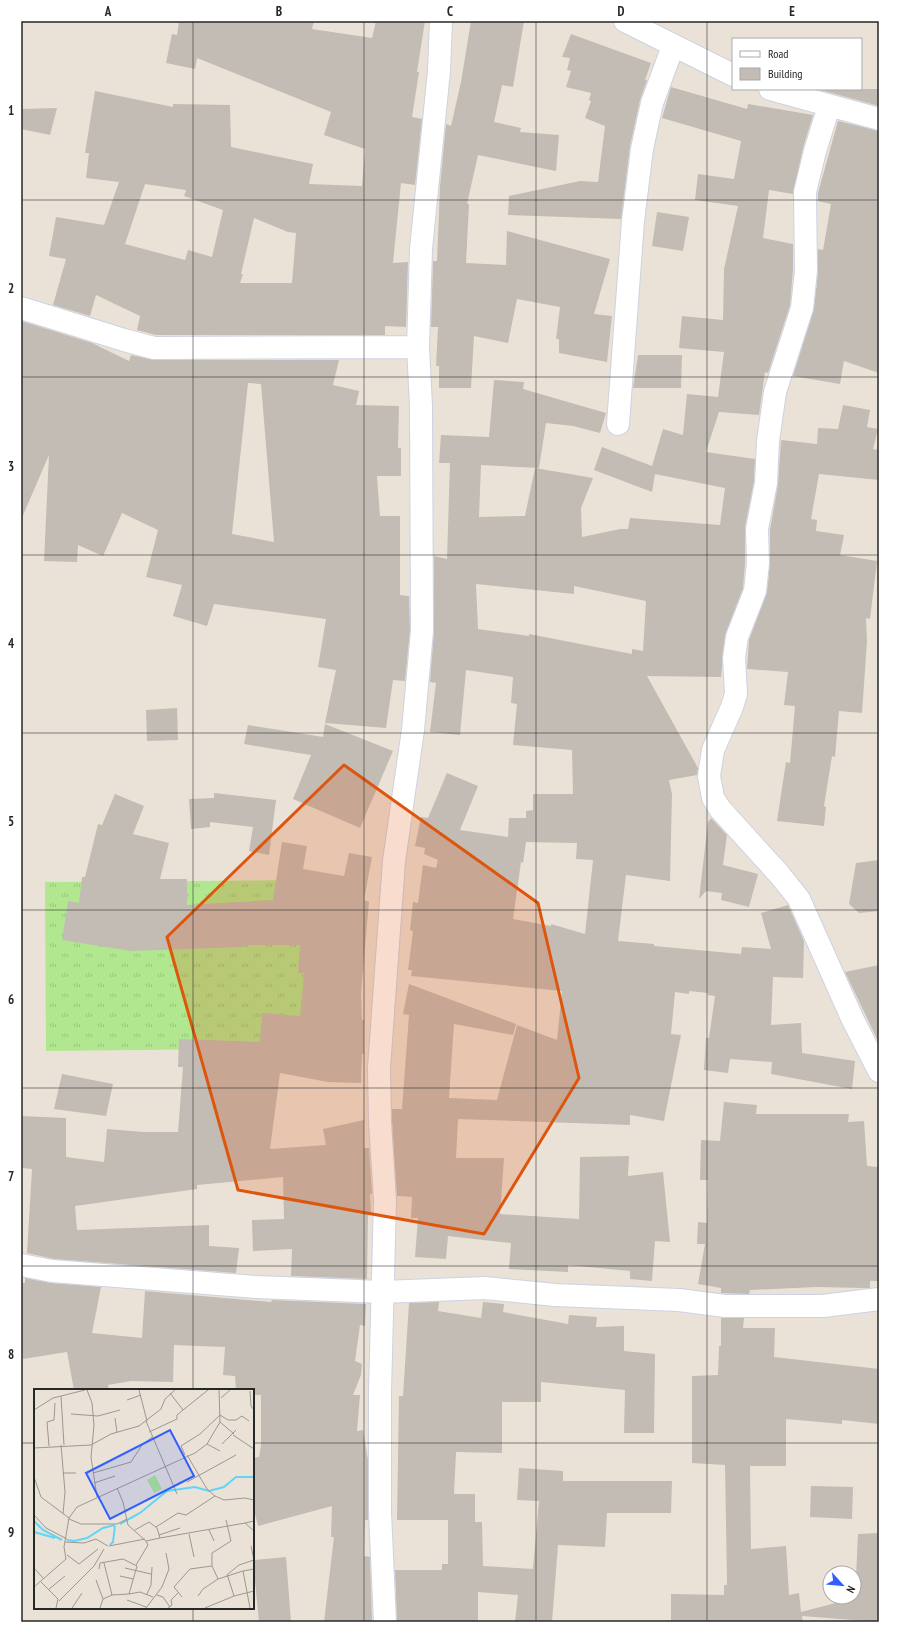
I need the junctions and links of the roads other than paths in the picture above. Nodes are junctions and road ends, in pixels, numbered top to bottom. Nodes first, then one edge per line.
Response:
1 (441, 21) edge
2 (625, 21) edge
3 (673, 46) junction
4 (732, 75) edge
5 (773, 90) edge
6 (829, 106) junction
7 (879, 119) edge
8 (21, 308) edge
9 (418, 347) junction
10 (618, 424) dead end
11 (879, 1071) edge
12 (21, 1265) edge
13 (382, 1292) junction
14 (879, 1299) edge
15 (385, 1622) edge

1 - 9 street
2 - 3 street
3 - 4 street
3 - 10 street
5 - 6 street
6 - 7 street
6 - 11 street
8 - 9 street
9 - 13 street
12 - 13 street
13 - 14 street
13 - 15 street

